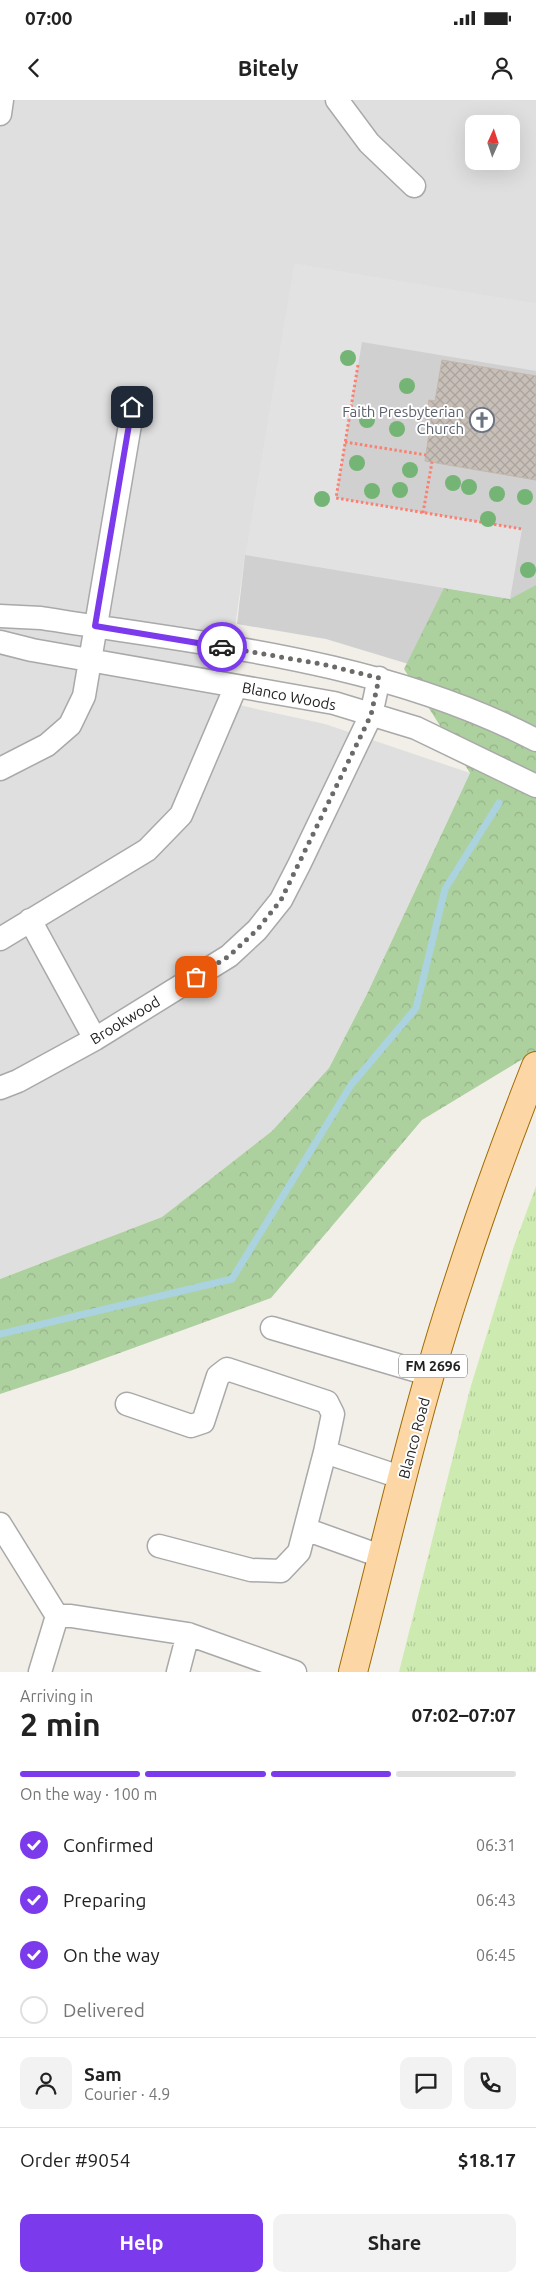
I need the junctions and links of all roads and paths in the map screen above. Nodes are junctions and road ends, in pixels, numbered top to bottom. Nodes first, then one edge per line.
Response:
1 (2, 100) edge
2 (337, 100) edge
3 (0, 114) edge
4 (414, 186) dead end
5 (358, 364) dead end
6 (132, 407) dead end
7 (345, 442) junction
8 (426, 455) dead end
9 (432, 462) dead end
10 (423, 513) junction
11 (522, 529) dead end
12 (0, 616) edge
13 (95, 626) junction
14 (0, 642) edge
15 (90, 660) junction
16 (379, 678) junction
17 (236, 686) junction
18 (371, 715) junction
19 (536, 740) edge
20 (0, 770) edge
21 (536, 786) edge
22 (30, 920) junction
23 (0, 938) edge
24 (96, 1039) junction
25 (536, 1066) edge
26 (0, 1088) edge
27 (272, 1328) dead end
28 (431, 1375) junction
29 (127, 1404) dead end
30 (325, 1452) junction
31 (403, 1478) junction
32 (0, 1524) edge
33 (305, 1529) junction
34 (159, 1546) dead end
35 (383, 1557) junction
36 (57, 1616) junction
37 (188, 1634) junction
38 (40, 1672) edge
39 (178, 1672) edge
40 (295, 1672) edge
41 (353, 1672) edge

1 - 3 street
2 - 4 street
5 - 7 path
6 - 13 street
7 - 8 path
7 - 10 path
9 - 10 path
10 - 11 path
12 - 13 street
13 - 15 street
13 - 16 street
14 - 15 street, Blanco Woods
15 - 17 street, Blanco Woods
15 - 20 street
16 - 18 street, Brookwood
16 - 19 street
17 - 18 street, Blanco Woods
17 - 22 street
18 - 21 street, Blanco Woods
18 - 24 street, Brookwood
22 - 23 street
22 - 24 street
24 - 26 street, Brookwood
25 - 28 main road, Blanco Road / FM 2696
27 - 28 street
28 - 31 main road, Blanco Road / FM 2696
29 - 30 street
30 - 31 street
30 - 33 street
31 - 35 main road, Blanco Road / FM 2696
32 - 36 street
33 - 34 street
33 - 35 street
35 - 41 main road, Blanco Road / FM 2696
36 - 37 street
36 - 38 street
37 - 39 street
37 - 40 street

